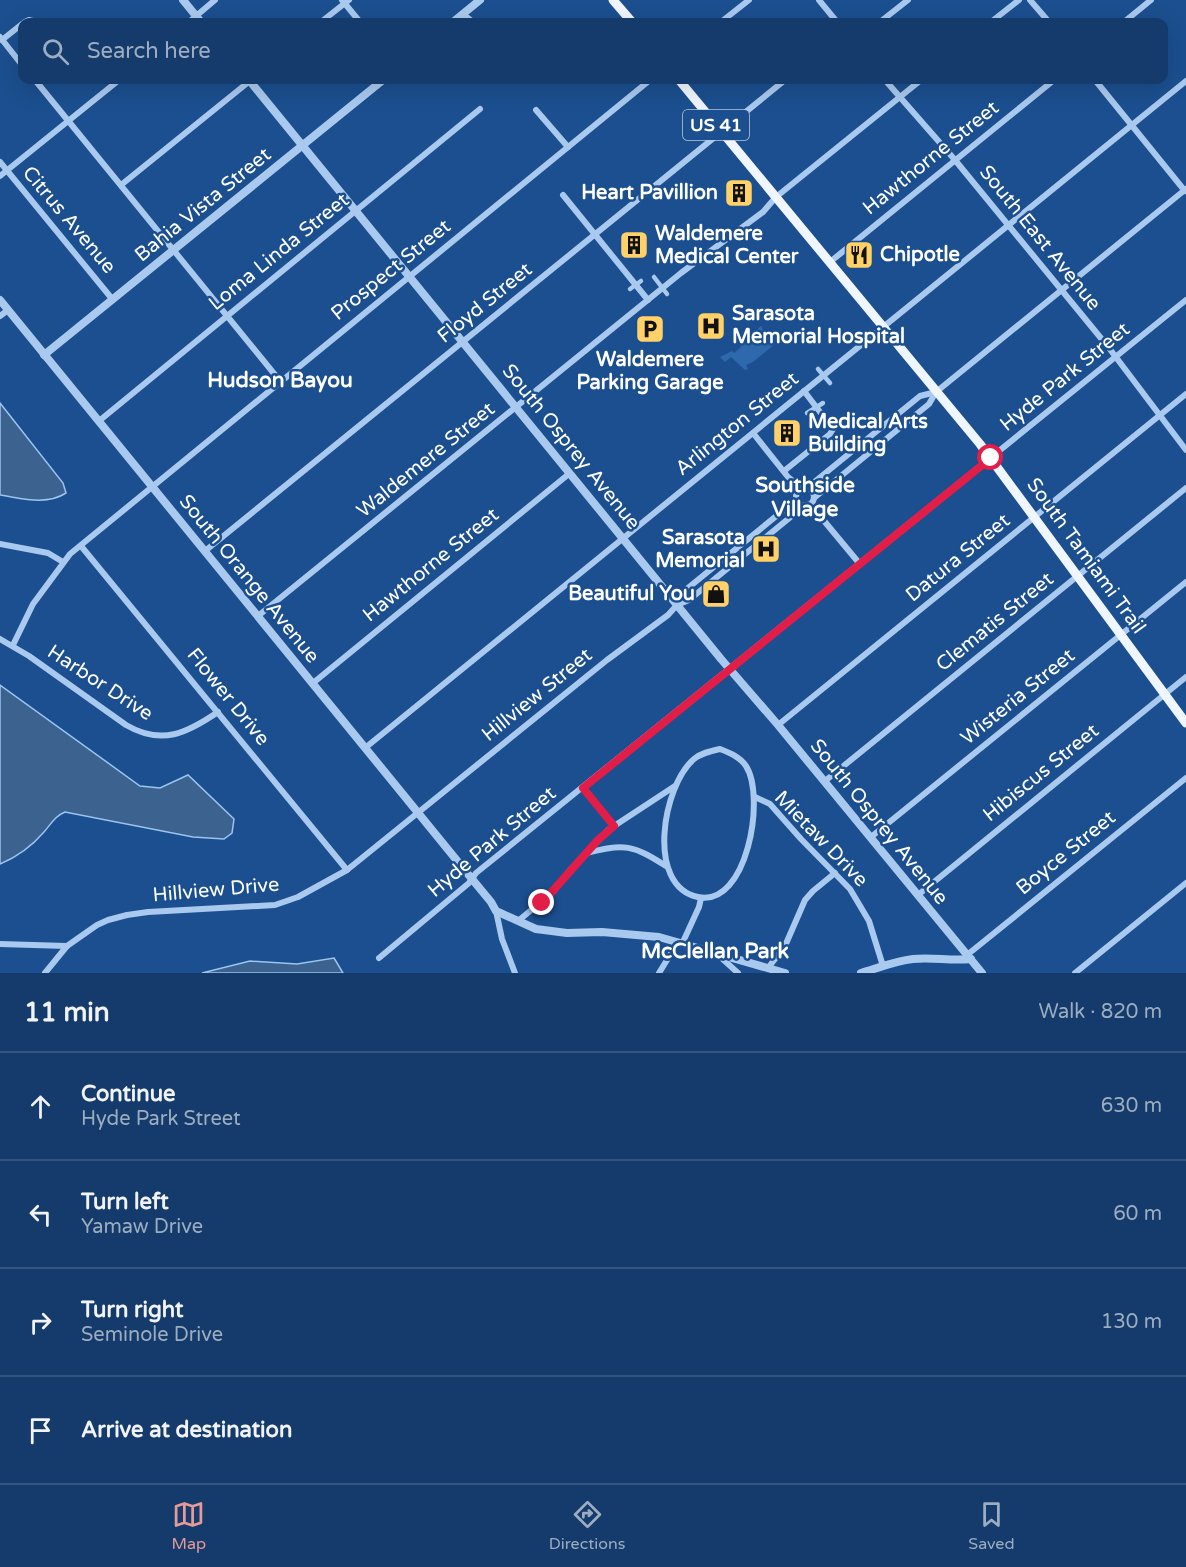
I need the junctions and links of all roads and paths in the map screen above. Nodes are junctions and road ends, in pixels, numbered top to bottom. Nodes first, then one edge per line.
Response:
1 (183, 0) edge
2 (215, 0) edge
3 (480, 0) edge
4 (614, 0) edge
5 (749, 0) edge
6 (819, 0) edge
7 (908, 0) edge
8 (1019, 0) edge
9 (1030, 0) edge
10 (1151, 0) edge
11 (345, 1) edge
12 (463, 14) junction
13 (197, 18) edge
14 (201, 18) edge
15 (326, 18) edge
16 (357, 18) edge
17 (458, 18) edge
18 (468, 18) edge
19 (629, 18) edge
20 (726, 18) edge
21 (834, 18) edge
22 (885, 18) edge
23 (996, 18) edge
24 (1046, 18) edge
25 (1129, 18) edge
26 (18, 27) edge
27 (1, 38) edge
28 (18, 59) edge
29 (1186, 81) edge
30 (38, 84) edge
31 (114, 84) edge
32 (245, 84) edge
33 (253, 84) edge
34 (378, 84) edge
35 (645, 84) edge
36 (682, 84) edge
37 (780, 84) edge
38 (889, 84) edge
39 (916, 84) edge
40 (1049, 84) edge
41 (1098, 84) edge
42 (900, 96) junction
43 (480, 109) dead end
44 (536, 110) dead end
45 (68, 121) junction
46 (1132, 125) junction
47 (721, 131) junction
48 (303, 145) junction
49 (568, 147) junction
50 (955, 160) junction
51 (0, 162) edge
52 (7, 170) junction
53 (0, 176) edge
54 (121, 185) junction
55 (1186, 190) edge
56 (563, 195) dead end
57 (776, 197) junction
58 (357, 210) junction
59 (1008, 226) junction
60 (595, 234) junction
61 (174, 250) junction
62 (830, 262) junction
63 (410, 276) junction
64 (654, 277) dead end
65 (640, 281) dead end
66 (630, 289) dead end
67 (1061, 291) junction
68 (667, 294) dead end
69 (0, 300) edge
70 (113, 300) junction
71 (648, 300) junction
72 (1186, 300) edge
73 (8, 310) junction
74 (228, 315) junction
75 (0, 316) edge
76 (883, 327) junction
77 (464, 341) junction
78 (44, 355) junction
79 (1115, 357) junction
80 (818, 369) dead end
81 (280, 381) junction
82 (830, 383) dead end
83 (804, 391) junction
84 (936, 392) junction
85 (1186, 394) edge
86 (823, 403) dead end
87 (517, 407) junction
88 (807, 413) dead end
89 (1159, 416) junction
90 (99, 421) junction
91 (753, 433) junction
92 (1186, 450) edge
93 (991, 458) junction
94 (570, 473) junction
95 (786, 474) junction
96 (152, 487) junction
97 (805, 488) junction
98 (1186, 488) edge
99 (796, 496) junction
100 (809, 502) junction
101 (1035, 517) junction
102 (623, 538) junction
103 (0, 544) edge
104 (81, 546) junction
105 (205, 551) junction
106 (63, 562) junction
107 (860, 563) junction
108 (1078, 576) junction
109 (1186, 582) edge
110 (677, 605) junction
111 (258, 616) junction
112 (1121, 635) junction
113 (0, 639) edge
114 (13, 645) junction
115 (729, 669) junction
116 (1186, 677) edge
117 (313, 683) junction
118 (1165, 694) junction
119 (218, 712) junction
120 (1186, 723) edge
121 (778, 725) junction
122 (365, 748) junction
123 (1186, 778) edge
124 (825, 781) junction
125 (675, 785) junction
126 (583, 788) junction
127 (755, 797) junction
128 (418, 813) junction
129 (614, 826) junction
130 (871, 837) junction
131 (586, 853) junction
132 (666, 866) junction
133 (347, 870) junction
134 (835, 873) junction
135 (472, 879) junction
136 (1186, 883) edge
137 (918, 895) junction
138 (701, 898) junction
139 (496, 911) junction
140 (518, 921) junction
141 (680, 943) junction
142 (0, 944) edge
143 (67, 945) junction
144 (716, 953) junction
145 (969, 957) junction
146 (379, 958) dead end
147 (882, 966) junction
148 (768, 968) junction
149 (45, 973) edge
150 (515, 973) edge
151 (659, 973) edge
152 (738, 973) edge
153 (781, 973) edge
154 (861, 973) edge
155 (982, 973) edge
156 (1075, 973) edge

1 - 13 street
2 - 14 street
3 - 12 street
4 - 19 main road
5 - 20 street
6 - 21 street
7 - 22 street
8 - 23 street
9 - 24 street
10 - 25 street
11 - 15 street
11 - 16 street
12 - 17 street
12 - 18 street
26 - 27 street
27 - 28 street
29 - 46 street, Arlington Street
30 - 45 street
31 - 45 street
32 - 54 street
33 - 48 street, South Osprey Avenue
34 - 48 street, Bahia Vista Street
35 - 49 street, Prospect Street
36 - 47 main road, South Tamiami Trail / US 41
37 - 47 street, Floyd Street
38 - 42 street, South East Avenue
39 - 42 street, Waldemere Street
40 - 50 street, Hawthorne Street
41 - 46 street
42 - 50 street, South East Avenue
42 - 57 street, Waldemere Street
43 - 58 street, Loma Linda Street
44 - 49 street
45 - 52 street
45 - 54 street
46 - 55 street
46 - 59 street, Arlington Street
47 - 57 main road, South Tamiami Trail / US 41
47 - 60 street, Floyd Street
48 - 58 street, South Osprey Avenue
48 - 61 street, Bahia Vista Street
49 - 63 street, Prospect Street
50 - 59 street, South East Avenue
50 - 62 street, Hawthorne Street
51 - 52 street, Citrus Avenue
52 - 53 street
52 - 70 street, Citrus Avenue
54 - 61 street
55 - 67 street, Hillview Street
56 - 60 street
57 - 62 main road, South Tamiami Trail / US 41
57 - 71 street, Waldemere Street
58 - 63 street, South Osprey Avenue
58 - 74 street, Loma Linda Street
59 - 67 street, South East Avenue
59 - 76 street, Arlington Street
60 - 71 street
60 - 77 street, Floyd Street
61 - 70 street, Bahia Vista Street
61 - 74 street
62 - 76 main road, South Tamiami Trail / US 41
63 - 77 street, South Osprey Avenue
63 - 81 street, Prospect Street
64 - 68 street, bridge
65 - 66 street, bridge
67 - 79 street, South East Avenue
67 - 84 street, Hillview Street
69 - 73 street, South Orange Avenue
70 - 78 street, Bahia Vista Street
71 - 87 street, Waldemere Street
72 - 79 street, Hyde Park Street
73 - 75 street
73 - 78 street, South Orange Avenue
74 - 81 street
74 - 90 street, Loma Linda Street
76 - 83 street, Arlington Street
76 - 84 main road, South Tamiami Trail / US 41
77 - 87 street, South Osprey Avenue
77 - 105 street, Floyd Street
78 - 90 street, South Orange Avenue
79 - 89 street, South East Avenue
79 - 93 street, Hyde Park Street
80 - 82 street, bridge
81 - 96 street, Prospect Street
83 - 91 street, Arlington Street
83 - 95 street
84 - 93 main road, South Tamiami Trail / US 41
84 - 97 street, Hillview Street
84 - 100 street, Hillview Street
85 - 89 street, Datura Street
86 - 88 street, bridge
87 - 94 street, South Osprey Avenue
87 - 111 street, Waldemere Street
89 - 92 street, South East Avenue
89 - 101 street, Datura Street
90 - 96 street, South Orange Avenue
91 - 95 street
91 - 102 street, Arlington Street
93 - 101 main road, South Tamiami Trail / US 41
93 - 107 street, Hyde Park Street
94 - 102 street, South Osprey Avenue
94 - 117 street, Hawthorne Street
95 - 97 street
95 - 99 street
96 - 104 street
96 - 105 street, South Orange Avenue
97 - 99 street, Hillview Street
97 - 100 street
98 - 108 street, Clematis Street
99 - 100 street
99 - 110 street, Hillview Street
100 - 107 street
100 - 110 street, Hillview Street
101 - 108 main road, South Tamiami Trail
101 - 121 street, Datura Street
102 - 110 street, South Osprey Avenue
102 - 122 street, Arlington Street
103 - 106 street
104 - 106 street
104 - 119 street, Flower Drive
105 - 111 street, South Orange Avenue
106 - 114 street
107 - 115 street, Hyde Park Street
108 - 112 main road, South Tamiami Trail
108 - 124 street, Clematis Street
109 - 112 street, Wisteria Street
110 - 115 street, South Osprey Avenue
110 - 128 street, Hillview Street
111 - 117 street, South Orange Avenue
112 - 118 main road, South Tamiami Trail
112 - 130 street, Wisteria Street
113 - 114 street, Harbor Drive
114 - 119 street, Harbor Drive
115 - 121 street, South Osprey Avenue
115 - 126 street, Hyde Park Street
116 - 118 street, Hibiscus Street
117 - 122 street, South Orange Avenue
118 - 120 main road, South Tamiami Trail
118 - 137 street, Hibiscus Street
119 - 133 street, Flower Drive
121 - 124 street, South Osprey Avenue
122 - 128 street, South Orange Avenue
123 - 145 street, Boyce Street
124 - 130 street, South Osprey Avenue
125 - 127 street, Mietaw Drive
125 - 129 street
125 - 132 street
126 - 129 street
126 - 135 street, Hyde Park Street
127 - 134 street, Mietaw Drive
127 - 138 street
128 - 133 street, Hillview Drive
128 - 135 street, South Orange Avenue
129 - 131 street
130 - 137 street, South Osprey Avenue
131 - 132 street
131 - 140 street
132 - 138 street
133 - 143 street, Hillview Drive
134 - 147 street, Mietaw Drive
134 - 148 street
135 - 139 street, South Orange Avenue
135 - 146 street, Hyde Park Street
136 - 156 street
137 - 145 street, South Osprey Avenue
138 - 141 street
139 - 140 street
139 - 150 street
140 - 141 street
141 - 144 street
141 - 151 street
142 - 143 street
143 - 149 street, Hillview Drive
144 - 148 street
144 - 152 street
145 - 147 street
145 - 155 street, South Osprey Avenue
147 - 154 street
148 - 153 street

